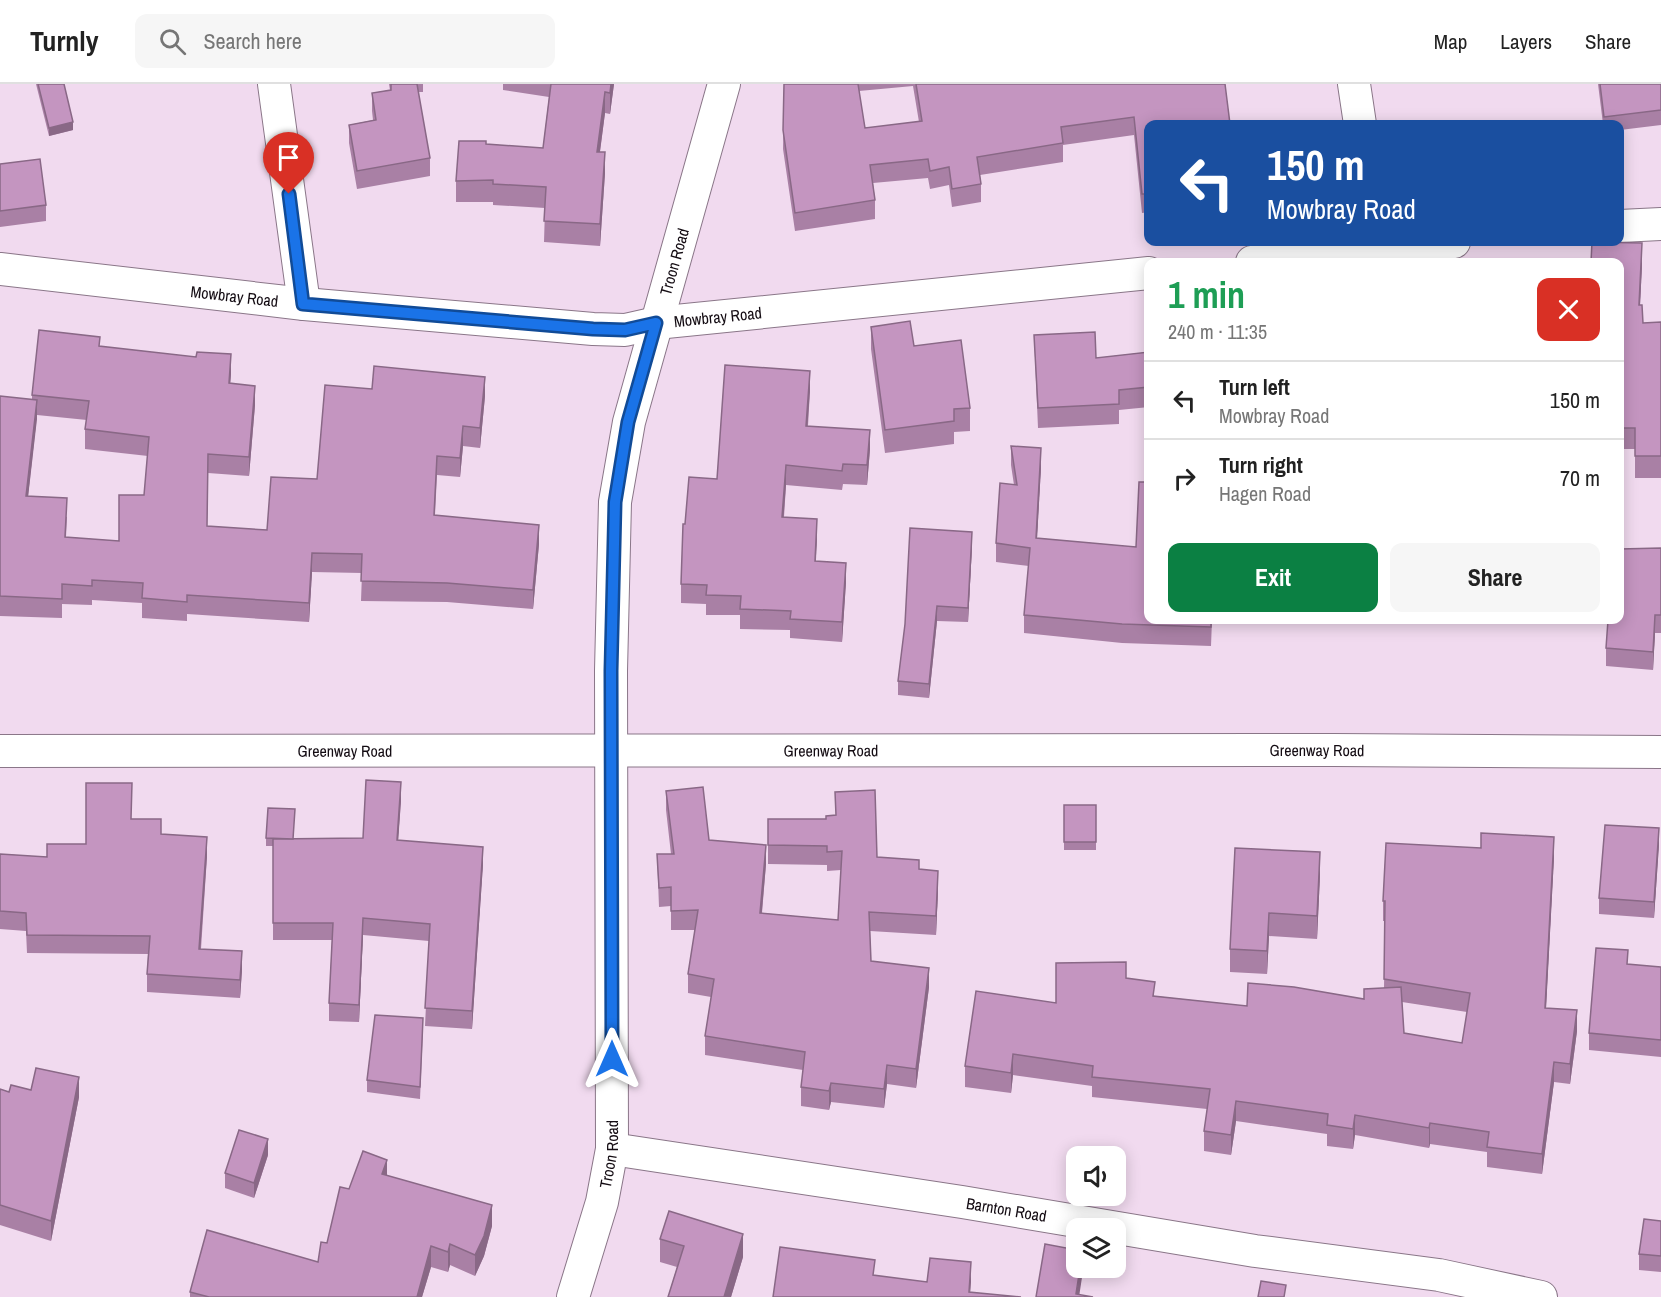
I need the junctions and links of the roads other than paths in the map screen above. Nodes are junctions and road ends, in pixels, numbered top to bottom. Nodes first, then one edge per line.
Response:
1 (274, 84) edge
2 (724, 84) edge
3 (1354, 84) edge
4 (1359, 120) edge
5 (1661, 224) edge
6 (1624, 226) edge
7 (1370, 246) edge
8 (1281, 258) edge
9 (0, 269) edge
10 (1144, 274) edge
11 (303, 304) junction
12 (656, 323) junction
13 (0, 751) edge
14 (610, 751) junction
15 (1661, 752) edge
16 (612, 1149) junction
17 (573, 1297) edge
18 (1541, 1297) edge

1 - 11 street
2 - 12 street, Troon Road
3 - 4 street
5 - 6 street
7 - 8 street
9 - 11 street, Mowbray Road
10 - 12 street, Mowbray Road
11 - 12 street, Mowbray Road
12 - 14 street, Troon Road
13 - 14 street, Greenway Road
14 - 15 street, Greenway Road
14 - 16 street, Troon Road
16 - 17 street, Troon Road
16 - 18 street, Barnton Road

